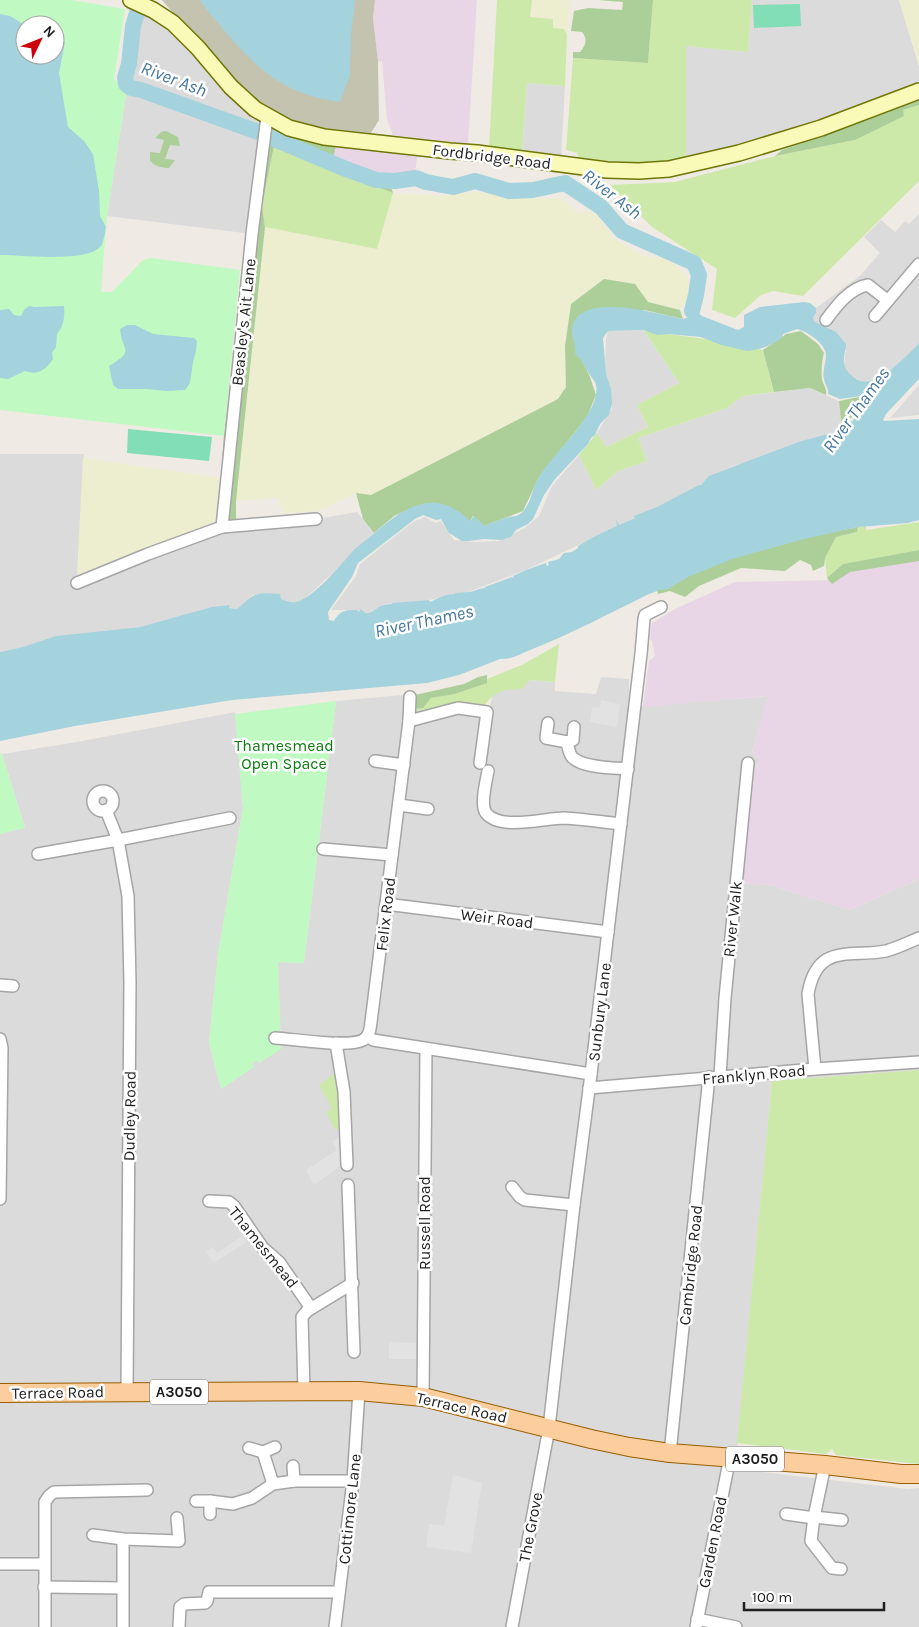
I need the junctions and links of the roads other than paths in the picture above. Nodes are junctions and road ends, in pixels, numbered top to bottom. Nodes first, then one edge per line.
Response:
1 (131, 0) edge
2 (919, 91) edge
3 (267, 117) junction
4 (919, 264) edge
5 (887, 300) junction
6 (875, 316) dead end
7 (826, 320) dead end
8 (316, 519) dead end
9 (222, 527) junction
10 (77, 583) dead end
11 (662, 606) dead end
12 (410, 697) dead end
13 (409, 721) junction
14 (548, 723) dead end
15 (574, 727) dead end
16 (567, 742) junction
17 (375, 761) dead end
18 (748, 762) dead end
19 (404, 765) junction
20 (628, 769) junction
21 (399, 805) junction
22 (428, 809) dead end
23 (106, 810) dead end
24 (230, 818) dead end
25 (621, 824) junction
26 (118, 840) junction
27 (323, 849) dead end
28 (38, 854) dead end
29 (392, 855) junction
30 (386, 904) junction
31 (608, 932) junction
32 (919, 938) edge
33 (0, 985) edge
34 (12, 986) dead end
35 (367, 1036) junction
36 (275, 1038) dead end
37 (0, 1039) edge
38 (336, 1043) junction
39 (426, 1049) junction
40 (919, 1062) edge
41 (815, 1069) junction
42 (591, 1074) junction
43 (714, 1077) junction
44 (589, 1088) junction
45 (347, 1165) dead end
46 (348, 1186) dead end
47 (512, 1187) dead end
48 (0, 1199) edge
49 (209, 1201) dead end
50 (574, 1205) junction
51 (353, 1283) junction
52 (311, 1308) junction
53 (354, 1352) dead end
54 (359, 1391) junction
55 (127, 1392) junction
56 (304, 1392) junction
57 (0, 1393) edge
58 (423, 1397) junction
59 (549, 1428) junction
60 (275, 1447) dead end
61 (249, 1448) dead end
62 (263, 1452) junction
63 (670, 1453) junction
64 (730, 1457) junction
65 (825, 1465) junction
66 (293, 1466) dead end
67 (919, 1474) edge
68 (294, 1481) junction
69 (353, 1481) junction
70 (273, 1484) junction
71 (147, 1490) dead end
72 (196, 1501) dead end
73 (210, 1501) junction
74 (210, 1514) dead end
75 (786, 1514) dead end
76 (177, 1518) dead end
77 (814, 1518) junction
78 (842, 1520) dead end
79 (94, 1534) dead end
80 (123, 1539) junction
81 (0, 1564) edge
82 (44, 1564) junction
83 (841, 1569) dead end
84 (44, 1587) junction
85 (122, 1588) junction
86 (340, 1592) junction
87 (696, 1623) edge
88 (45, 1627) edge
89 (123, 1627) edge
90 (179, 1627) edge
91 (335, 1627) edge
92 (512, 1627) edge
93 (736, 1627) edge

1 - 3 street, Fordbridge Road
2 - 3 street, Fordbridge Road
3 - 9 street, Beasley's Ait Lane
4 - 5 street
5 - 6 street
5 - 7 street
8 - 9 street
9 - 10 street
11 - 20 street, Sunbury Lane
12 - 13 street, Felix Road
13 - 19 street, Felix Road
13 - 25 street
14 - 16 street
15 - 16 street
16 - 20 street
17 - 19 street
18 - 43 street, River Walk
19 - 21 street, Felix Road
20 - 25 street, Sunbury Lane
21 - 22 street
21 - 29 street, Felix Road
23 - 26 street, Dudley Road
24 - 26 street
25 - 31 street, Sunbury Lane
26 - 28 street
26 - 55 street, Dudley Road
27 - 29 street
29 - 30 street, Felix Road
30 - 31 street, Weir Road
30 - 35 street, Felix Road
31 - 42 street, Sunbury Lane
32 - 41 street
33 - 34 street
35 - 38 street
35 - 39 street
36 - 38 street
37 - 48 street
38 - 45 street
39 - 42 street
39 - 58 street, Russell Road
40 - 41 street, Franklyn Road
41 - 43 street, Franklyn Road
42 - 44 street, Sunbury Lane
43 - 44 street, Franklyn Road
43 - 63 street, Cambridge Road
44 - 50 street, Sunbury Lane
46 - 51 street
47 - 50 street
49 - 52 street, Thamesmead
50 - 59 street, Sunbury Lane
51 - 52 street
51 - 53 street
52 - 56 street
54 - 56 main road, Terrace Road / A3050
54 - 58 main road, Terrace Road / A3050
54 - 69 street, Cottimore Lane
55 - 56 main road, Terrace Road / A3050
55 - 57 main road, Terrace Road / A3050
58 - 59 main road, Terrace Road / A3050
59 - 63 main road, Terrace Road / A3050
59 - 92 street, The Grove
60 - 62 street
61 - 62 street
62 - 70 street
63 - 64 main road, Terrace Road / A3050
64 - 65 main road, Terrace Road / A3050
64 - 87 street, Garden Road
65 - 67 main road, Terrace Road / A3050
65 - 77 street
66 - 68 street
68 - 69 street
68 - 70 street
69 - 86 street, Cottimore Lane
70 - 73 street
71 - 82 street
72 - 73 street
73 - 74 street
75 - 77 street
76 - 80 street
77 - 78 street
77 - 83 street
79 - 80 street
80 - 85 street
81 - 82 street
82 - 84 street
84 - 85 street
84 - 88 street
85 - 89 street
86 - 90 street
86 - 91 street, Cottimore Lane
87 - 93 street

